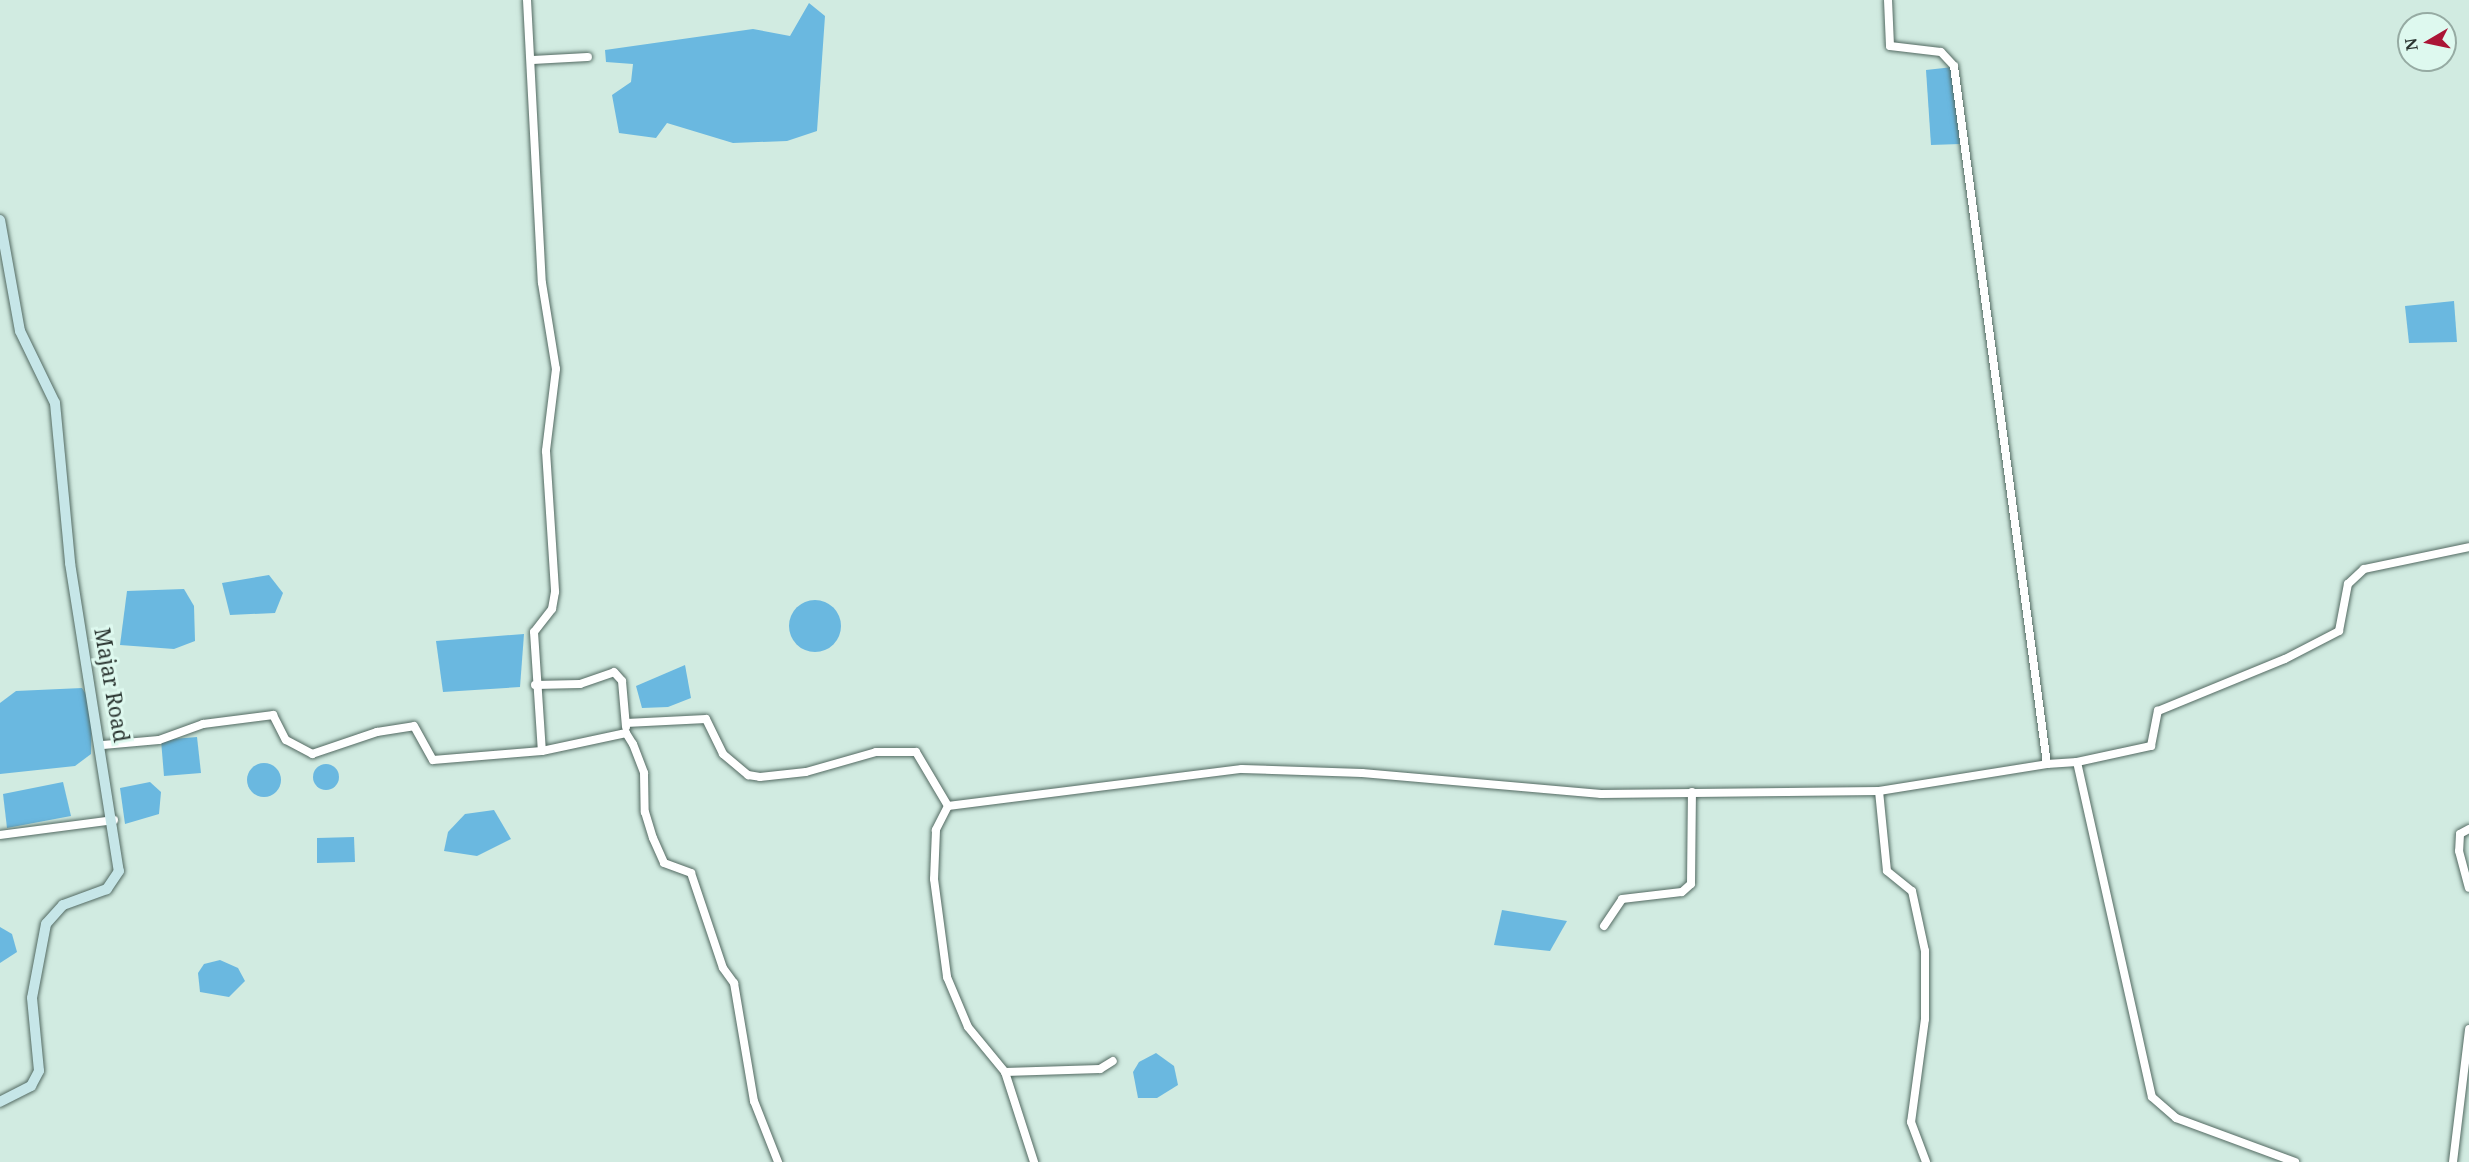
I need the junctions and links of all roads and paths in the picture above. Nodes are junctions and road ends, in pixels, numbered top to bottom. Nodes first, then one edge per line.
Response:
1 (527, 0) edge
2 (1887, 0) edge
3 (588, 57) dead end
4 (532, 60) junction
5 (0, 220) edge
6 (2469, 548) edge
7 (535, 685) junction
8 (626, 723) junction
9 (626, 733) junction
10 (103, 745) junction
11 (542, 751) junction
12 (2078, 762) junction
13 (2047, 764) junction
14 (1879, 791) junction
15 (1692, 792) junction
16 (948, 806) junction
17 (114, 820) junction
18 (2469, 829) edge
19 (0, 835) edge
20 (2469, 888) edge
21 (1604, 926) dead end
22 (2469, 1029) edge
23 (1113, 1061) dead end
24 (1005, 1072) junction
25 (0, 1102) edge
26 (778, 1162) edge
27 (1034, 1162) edge
28 (1926, 1162) edge
29 (2295, 1162) edge
30 (2453, 1162) edge

1 - 4 street
2 - 13 street
3 - 4 street
4 - 7 street
5 - 10 main road, Majar Road
6 - 12 street
7 - 8 street
7 - 11 street
8 - 9 street
8 - 16 street
9 - 11 street
9 - 26 street
10 - 11 street
10 - 17 main road, Majar Road
12 - 13 street
12 - 29 street
13 - 14 street
14 - 15 street
14 - 28 street
15 - 16 street
15 - 21 street
16 - 24 street
17 - 19 street
17 - 25 main road, Majar Road
18 - 20 street
22 - 30 street
23 - 24 street
24 - 27 street

